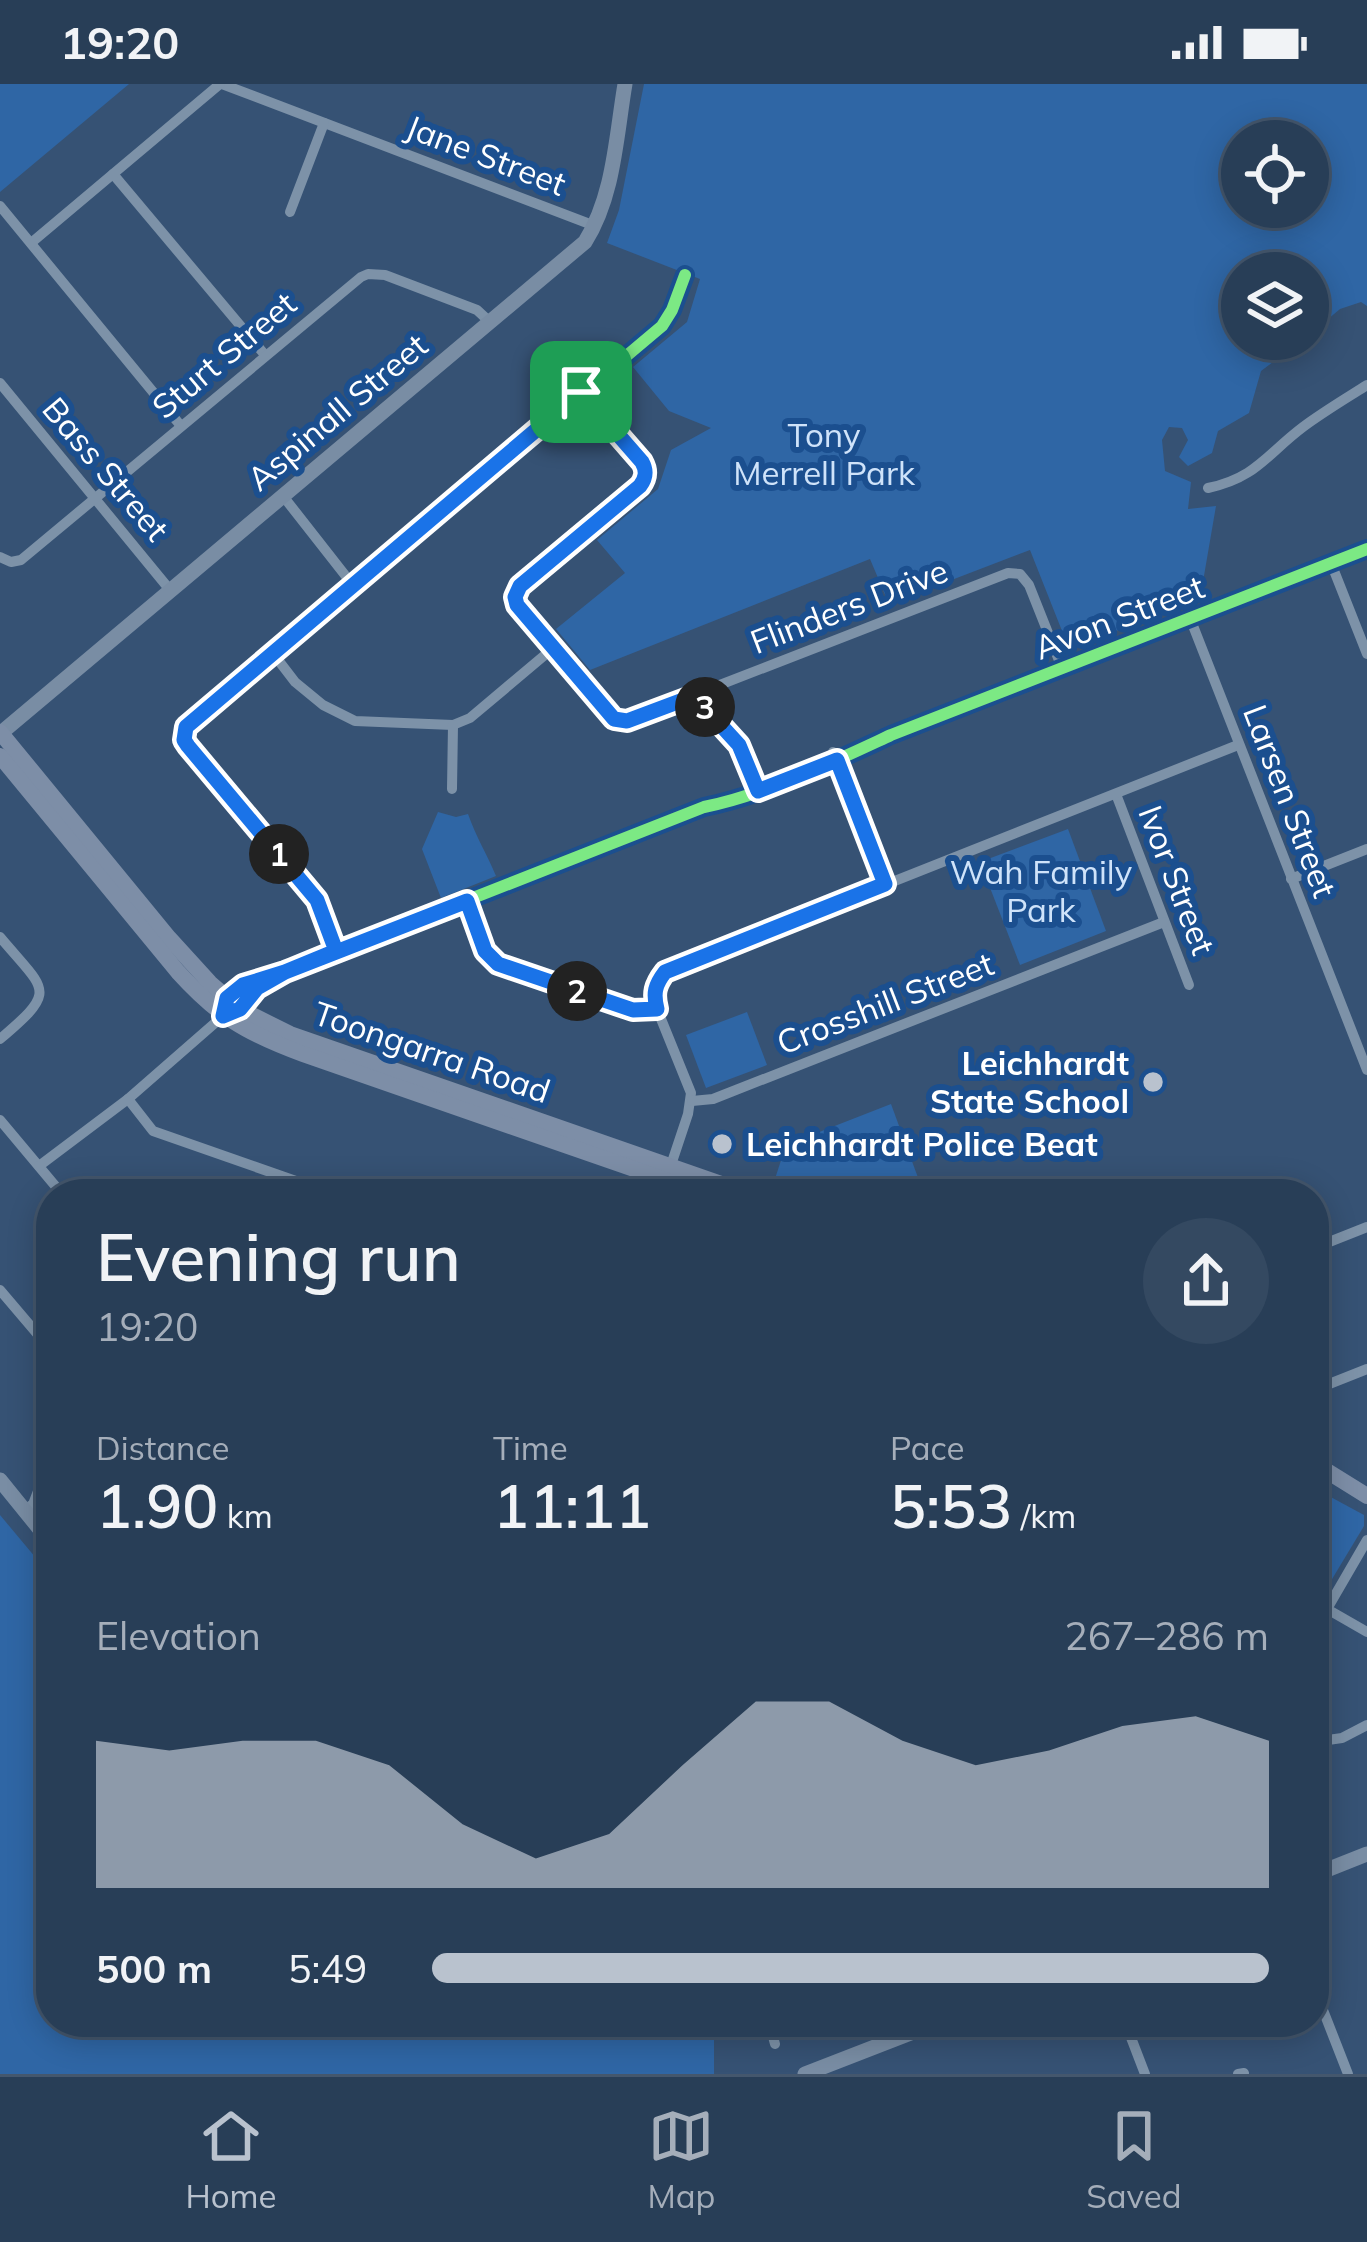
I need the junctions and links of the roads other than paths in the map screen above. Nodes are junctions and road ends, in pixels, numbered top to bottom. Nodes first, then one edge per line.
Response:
1 (221, 84) edge
2 (626, 84) edge
3 (324, 123) junction
4 (113, 175) junction
5 (0, 206) edge
6 (290, 212) dead end
7 (595, 226) junction
8 (31, 243) junction
9 (685, 275) dead end
10 (491, 323) junction
11 (265, 356) junction
12 (0, 383) edge
13 (1367, 386) edge
14 (581, 392) junction
15 (181, 426) junction
16 (1208, 488) dead end
17 (284, 496) junction
18 (96, 497) junction
19 (1367, 549) edge
20 (5, 560) edge
21 (1331, 563) junction
22 (352, 584) junction
23 (170, 590) junction
24 (1190, 618) junction
25 (552, 649) junction
26 (272, 652) junction
27 (1367, 654) edge
28 (1062, 668) junction
29 (699, 694) junction
30 (453, 725) junction
31 (0, 732) edge
32 (1238, 745) junction
33 (835, 756) junction
34 (0, 757) edge
35 (755, 787) junction
36 (452, 789) dead end
37 (1116, 794) junction
38 (1367, 849) edge
39 (1291, 879) junction
40 (885, 884) junction
41 (467, 901) junction
42 (1164, 922) junction
43 (0, 937) edge
44 (336, 951) junction
45 (1189, 986) dead end
46 (230, 1008) junction
47 (657, 1009) junction
48 (0, 1039) edge
49 (1367, 1070) edge
50 (128, 1099) junction
51 (692, 1101) junction
52 (0, 1120) edge
53 (39, 1166) junction
54 (668, 1173) junction
55 (50, 1179) edge
56 (290, 1179) edge
57 (679, 1179) edge
58 (691, 1179) edge
59 (1367, 1227) edge
60 (1329, 1242) edge
61 (0, 1290) edge
62 (36, 1332) edge
63 (1367, 1369) edge
64 (1329, 1384) edge
65 (1329, 1472) edge
66 (0, 1480) edge
67 (1367, 1496) edge
68 (36, 1497) edge
69 (24, 1511) junction
70 (36, 1525) edge
71 (1367, 1540) edge
72 (1353, 1562) junction
73 (1367, 1570) edge
74 (1329, 1605) edge
75 (1329, 1610) edge
76 (1367, 1632) edge
77 (1367, 1725) edge
78 (1329, 1740) edge
79 (1367, 1854) edge
80 (1329, 1869) edge
81 (1329, 2025) edge
82 (773, 2037) edge
83 (900, 2037) edge
84 (1131, 2037) edge
85 (775, 2044) dead end
86 (805, 2074) edge
87 (1145, 2074) edge
88 (1348, 2074) edge

1 - 3 street, Jane Street
1 - 4 street
2 - 7 street, Aspinall Street
3 - 6 street
3 - 7 street, Jane Street
4 - 8 street
4 - 11 street
5 - 8 street
7 - 10 street, Aspinall Street
8 - 15 street
9 - 14 street
10 - 11 street, Sturt Street
10 - 17 street, Aspinall Street
11 - 15 street, Sturt Street
12 - 18 street, Bass Street
13 - 16 street
14 - 22 street
14 - 25 street, Flinders Drive
15 - 18 street, Sturt Street
17 - 22 street
17 - 23 street, Aspinall Street
18 - 20 street, Sturt Street
18 - 23 street, Bass Street
19 - 21 street, Avon Street
21 - 24 street, Avon Street
21 - 27 street
22 - 26 street
23 - 31 street, Aspinall Street
24 - 28 street, Avon Street
24 - 32 street, Larsen Street
25 - 29 street, Flinders Drive
25 - 30 street
26 - 30 street
26 - 44 street
28 - 29 street, Flinders Drive
28 - 33 street, Avon Street
29 - 35 street
30 - 36 street
31 - 46 main road, Toongarra Road
32 - 37 street
32 - 39 street, Larsen Street
33 - 35 street, Avon Street
33 - 40 street
34 - 46 main road, Toongarra Road
35 - 41 street, Avon Street
37 - 40 street
37 - 42 street, Ivor Street
38 - 39 street
39 - 49 street, Larsen Street
40 - 47 street
41 - 44 street, Avon Street
41 - 47 street
42 - 45 street, Ivor Street
42 - 51 street, Crosshill Street
43 - 48 street
44 - 46 street, Avon Street
46 - 50 street
46 - 54 main road, Toongarra Road
47 - 51 street
50 - 53 street
50 - 56 street
51 - 54 street
52 - 53 street
53 - 55 street
54 - 57 main road, Toongarra Road
54 - 58 main road, Toongarra Road
59 - 60 street
61 - 62 street
63 - 64 street
65 - 67 main road
66 - 69 street
68 - 69 street
69 - 70 street
71 - 72 street
72 - 73 street
72 - 74 street
75 - 76 street
77 - 78 street
79 - 80 street
81 - 88 street
82 - 85 street
83 - 86 street
84 - 87 street

